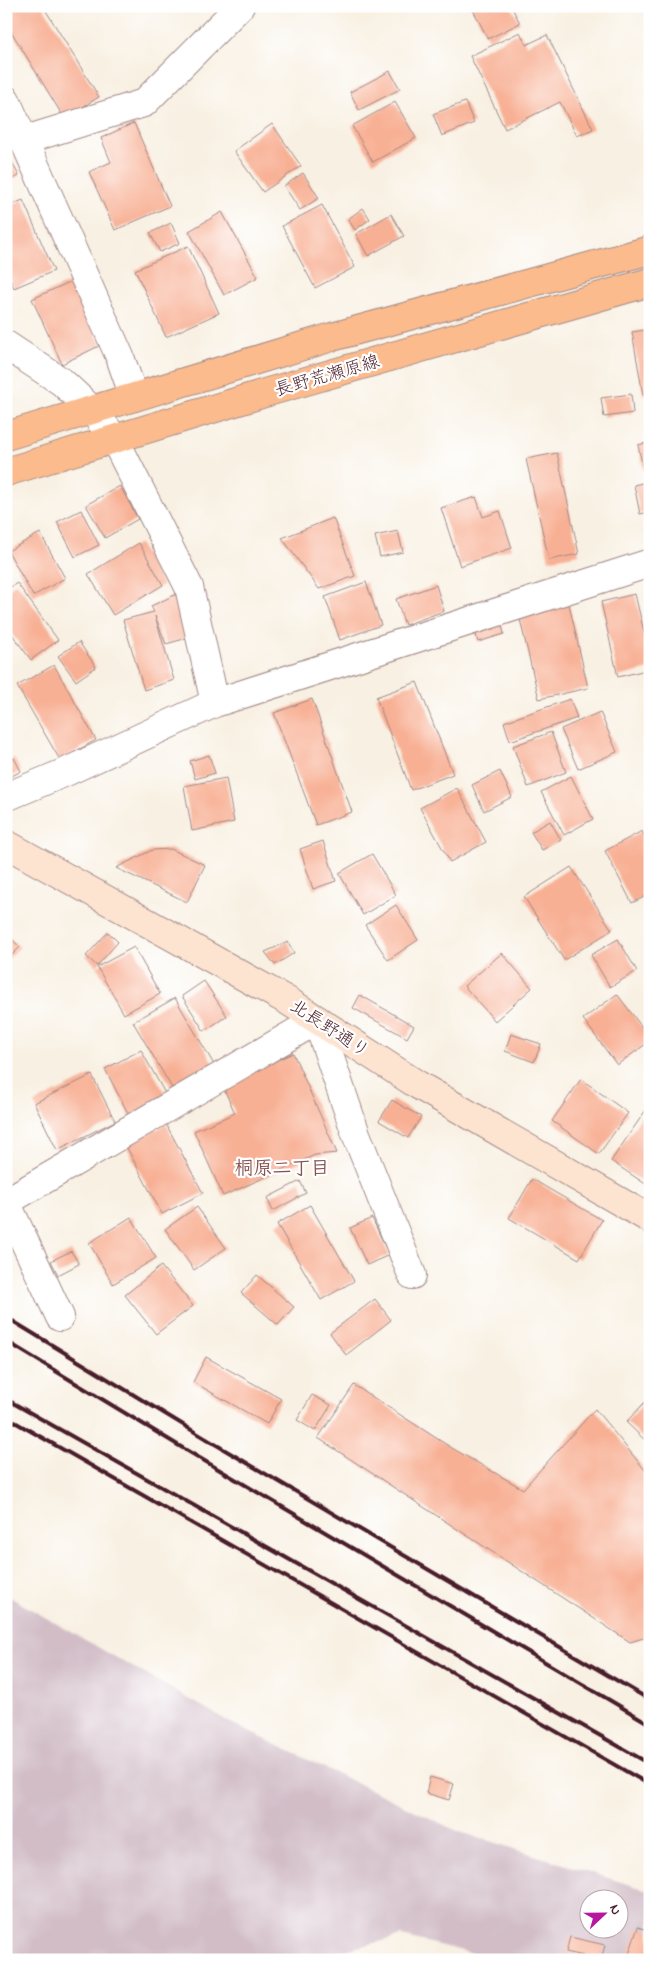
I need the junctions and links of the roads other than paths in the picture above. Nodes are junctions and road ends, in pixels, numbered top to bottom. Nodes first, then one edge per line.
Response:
1 (240, 6) edge
2 (6, 100) edge
3 (25, 140) junction
4 (650, 250) edge
5 (650, 282) edge
6 (6, 345) edge
7 (134, 398) junction
8 (92, 410) junction
9 (6, 436) edge
10 (114, 438) junction
11 (6, 472) edge
12 (650, 563) edge
13 (215, 703) junction
14 (6, 797) edge
15 (6, 844) edge
16 (317, 1020) junction
17 (650, 1219) edge
18 (412, 1275) dead end
19 (60, 1317) dead end

1 - 3 street
2 - 3 street
3 - 7 street
4 - 7 main road, 長野荒瀬原線
5 - 10 main road, 長野荒瀬原線
6 - 8 street
7 - 8 main road, 長野荒瀬原線
8 - 9 main road, 長野荒瀬原線
8 - 10 street
10 - 11 main road, 長野荒瀬原線
10 - 13 street
12 - 13 street
13 - 14 street
15 - 16 street, 北長野通り
16 - 17 street, 北長野通り
16 - 18 street
16 - 19 street

